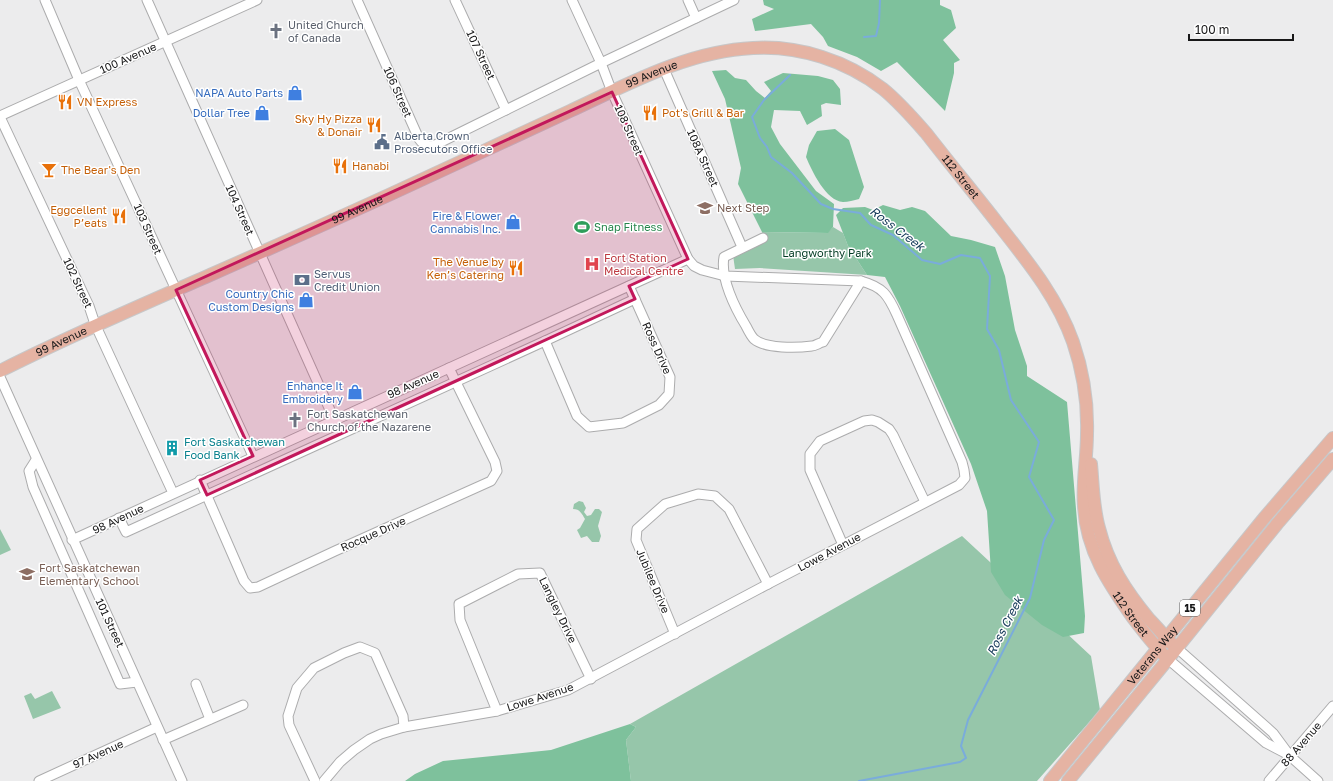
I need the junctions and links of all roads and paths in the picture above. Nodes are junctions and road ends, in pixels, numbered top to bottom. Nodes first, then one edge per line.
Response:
1 (45, 0) edge
2 (147, 0) edge
3 (357, 0) edge
4 (455, 0) edge
5 (572, 0) edge
6 (688, 0) edge
7 (734, 0) edge
8 (253, 1) edge
9 (696, 18) junction
10 (166, 42) junction
11 (715, 52) joint
12 (601, 63) junction
13 (664, 69) junction
14 (79, 80) junction
15 (612, 92) junction
16 (506, 110) junction
17 (0, 117) edge
18 (763, 238) dead end
19 (742, 247) junction
20 (259, 254) junction
21 (688, 259) junction
22 (725, 276) junction
23 (861, 281) junction
24 (629, 286) junction
25 (176, 290) junction
26 (635, 299) junction
27 (95, 324) junction
28 (545, 342) junction
29 (449, 368) junction
30 (0, 371) edge
31 (0, 377) edge
32 (456, 382) junction
33 (334, 419) junction
34 (1087, 435) junction
35 (1333, 438) edge
36 (253, 456) junction
37 (1333, 459) edge
38 (36, 460) junction
39 (200, 480) junction
40 (173, 493) junction
41 (207, 495) junction
42 (925, 502) junction
43 (119, 518) junction
44 (72, 540) junction
45 (843, 544) junction
46 (768, 584) junction
47 (675, 634) junction
48 (1166, 638) junction
49 (1177, 648) junction
50 (1157, 649) junction
51 (1168, 659) junction
52 (591, 679) junction
53 (137, 682) junction
54 (196, 684) dead end
55 (243, 705) dead end
56 (1333, 706) edge
57 (497, 711) junction
58 (210, 719) junction
59 (404, 727) junction
60 (157, 728) junction
61 (163, 740) junction
62 (1290, 756) junction
63 (39, 781) edge
64 (182, 781) edge
65 (315, 781) edge
66 (324, 781) edge
67 (1050, 781) edge
68 (1068, 781) edge
69 (1268, 781) edge
70 (1318, 781) edge

1 - 14 street, 103 Street
2 - 10 street, 104 Street
3 - 16 street, 106 Street
4 - 16 street, 107 Street
5 - 12 street, 108 Street
6 - 9 street
7 - 9 street
8 - 10 street, 100 Avenue
9 - 12 street
10 - 14 street, 100 Avenue
10 - 20 street, 104 Street
11 - 13 main road, 99 Avenue
11 - 34 main road, 112 Street
12 - 15 street, 108 Street
12 - 16 street
13 - 15 main road, 99 Avenue
13 - 19 street, 108A Street
14 - 17 street, 100 Avenue
14 - 25 street, 103 Street
15 - 20 main road, 99 Avenue
15 - 21 street, 108 Street
17 - 27 street, 102 Street
18 - 19 street
19 - 22 street
20 - 25 main road, 99 Avenue
20 - 33 street, 104 Street
21 - 22 street, Lowe Avenue
21 - 24 street, 98 Avenue
22 - 23 street, Lowe Avenue
22 - 23 street
23 - 42 street, Lowe Avenue
24 - 26 street, Ross Drive
24 - 29 street, 98 Avenue
25 - 27 main road, 99 Avenue
25 - 36 street, 103 Street
26 - 28 street
26 - 28 street, Ross Drive
27 - 30 main road, 99 Avenue
27 - 40 street, 102 Street
28 - 32 street
29 - 32 street, Rocque Drive
29 - 33 street, 98 Avenue
31 - 38 street, 101 Street
32 - 41 street
32 - 41 street, Rocque Drive
33 - 36 street, 98 Avenue
34 - 48 main road, 112 Street
34 - 50 main road, 112 Street
35 - 48 main road, Veterans Way / 15
36 - 39 street, 98 Avenue
37 - 49 main road, Veterans Way / 15
38 - 44 street, 101 Street
38 - 53 street
39 - 40 street, 98 Avenue
39 - 41 street, Rocque Drive
40 - 43 street, 98 Avenue
41 - 43 street
42 - 45 street, Lowe Avenue
42 - 45 street
43 - 44 street, 98 Avenue
44 - 53 street, 101 Street
45 - 46 street, Lowe Avenue
46 - 47 street, Lowe Avenue
46 - 47 street, Jubilee Drive
47 - 52 street, Lowe Avenue
48 - 49 main road, 112 Street
48 - 50 main road, Veterans Way / 15
49 - 51 main road, Veterans Way / 15
49 - 62 street, 112 Street
50 - 51 main road, 112 Street
50 - 67 main road, Veterans Way / 15
51 - 62 street, 112 Street
51 - 68 main road, Veterans Way / 15
52 - 57 street, Lowe Avenue
52 - 57 street, Langley Drive
53 - 60 street, 101 Street
54 - 58 street
55 - 58 street
56 - 62 street, 88 Avenue
57 - 59 street, Lowe Avenue
58 - 61 street
59 - 65 street
59 - 66 street, Lowe Avenue
60 - 61 street, 101 Street
60 - 63 street, 97 Avenue
61 - 64 street, 101 Street
62 - 69 street, 88 Avenue
62 - 70 street, 112 Street

